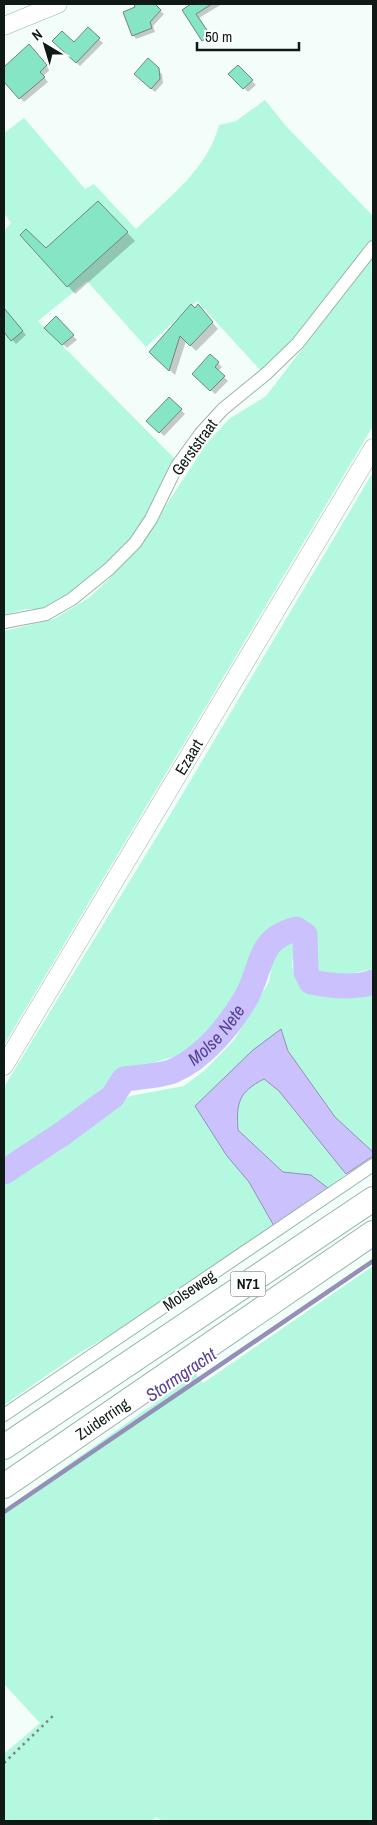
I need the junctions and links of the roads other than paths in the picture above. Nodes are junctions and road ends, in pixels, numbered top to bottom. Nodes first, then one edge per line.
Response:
1 (58, 4) edge
2 (4, 26) edge
3 (373, 247) edge
4 (373, 448) edge
5 (4, 622) edge
6 (4, 1066) edge
7 (373, 1164) edge
8 (373, 1199) edge
9 (373, 1233) edge
10 (4, 1415) edge
11 (4, 1447) edge
12 (4, 1486) edge

1 - 2 main road
3 - 5 street, Gerststraat
4 - 6 main road, Ezaart
7 - 10 street, Molseweg
8 - 11 highway, Zuiderring / N71
9 - 12 highway, Zuiderring / N71

